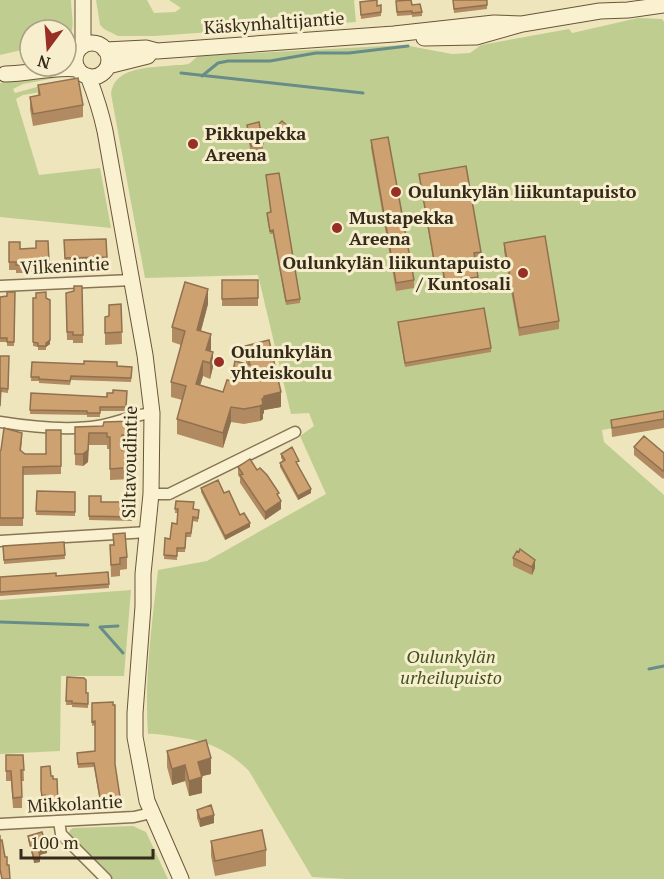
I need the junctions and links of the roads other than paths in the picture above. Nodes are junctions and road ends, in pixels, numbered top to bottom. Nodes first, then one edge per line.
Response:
1 (639, 0) edge
2 (83, 4) edge
3 (664, 5) edge
4 (604, 10) junction
5 (89, 59) edge
6 (18, 69) edge
7 (3, 75) edge
8 (132, 280) junction
9 (0, 286) edge
10 (152, 413) junction
11 (0, 422) edge
12 (295, 432) dead end
13 (151, 494) junction
14 (148, 532) junction
15 (0, 541) edge
16 (151, 813) junction
17 (59, 821) junction
18 (0, 824) edge
19 (106, 879) edge
20 (181, 879) edge

1 - 4 main road, Käskynhaltijantie
2 - 5 main road, Siltavoudintie
3 - 4 main road, Käskynhaltijantie
4 - 5 main road, Käskynhaltijantie
5 - 7 main road, Käskynhaltijantie
5 - 8 main road, Siltavoudintie
6 - 7 main road, Käskynhaltijantie
8 - 9 street, Vilkenintie
8 - 10 main road, Siltavoudintie
10 - 11 street
10 - 13 main road, Siltavoudintie
12 - 13 street
13 - 14 main road, Siltavoudintie
14 - 15 street
14 - 16 main road, Siltavoudintie
16 - 17 street, Mikkolantie
16 - 20 main road, Siltavoudintie
17 - 18 street, Mikkolantie
17 - 19 street

